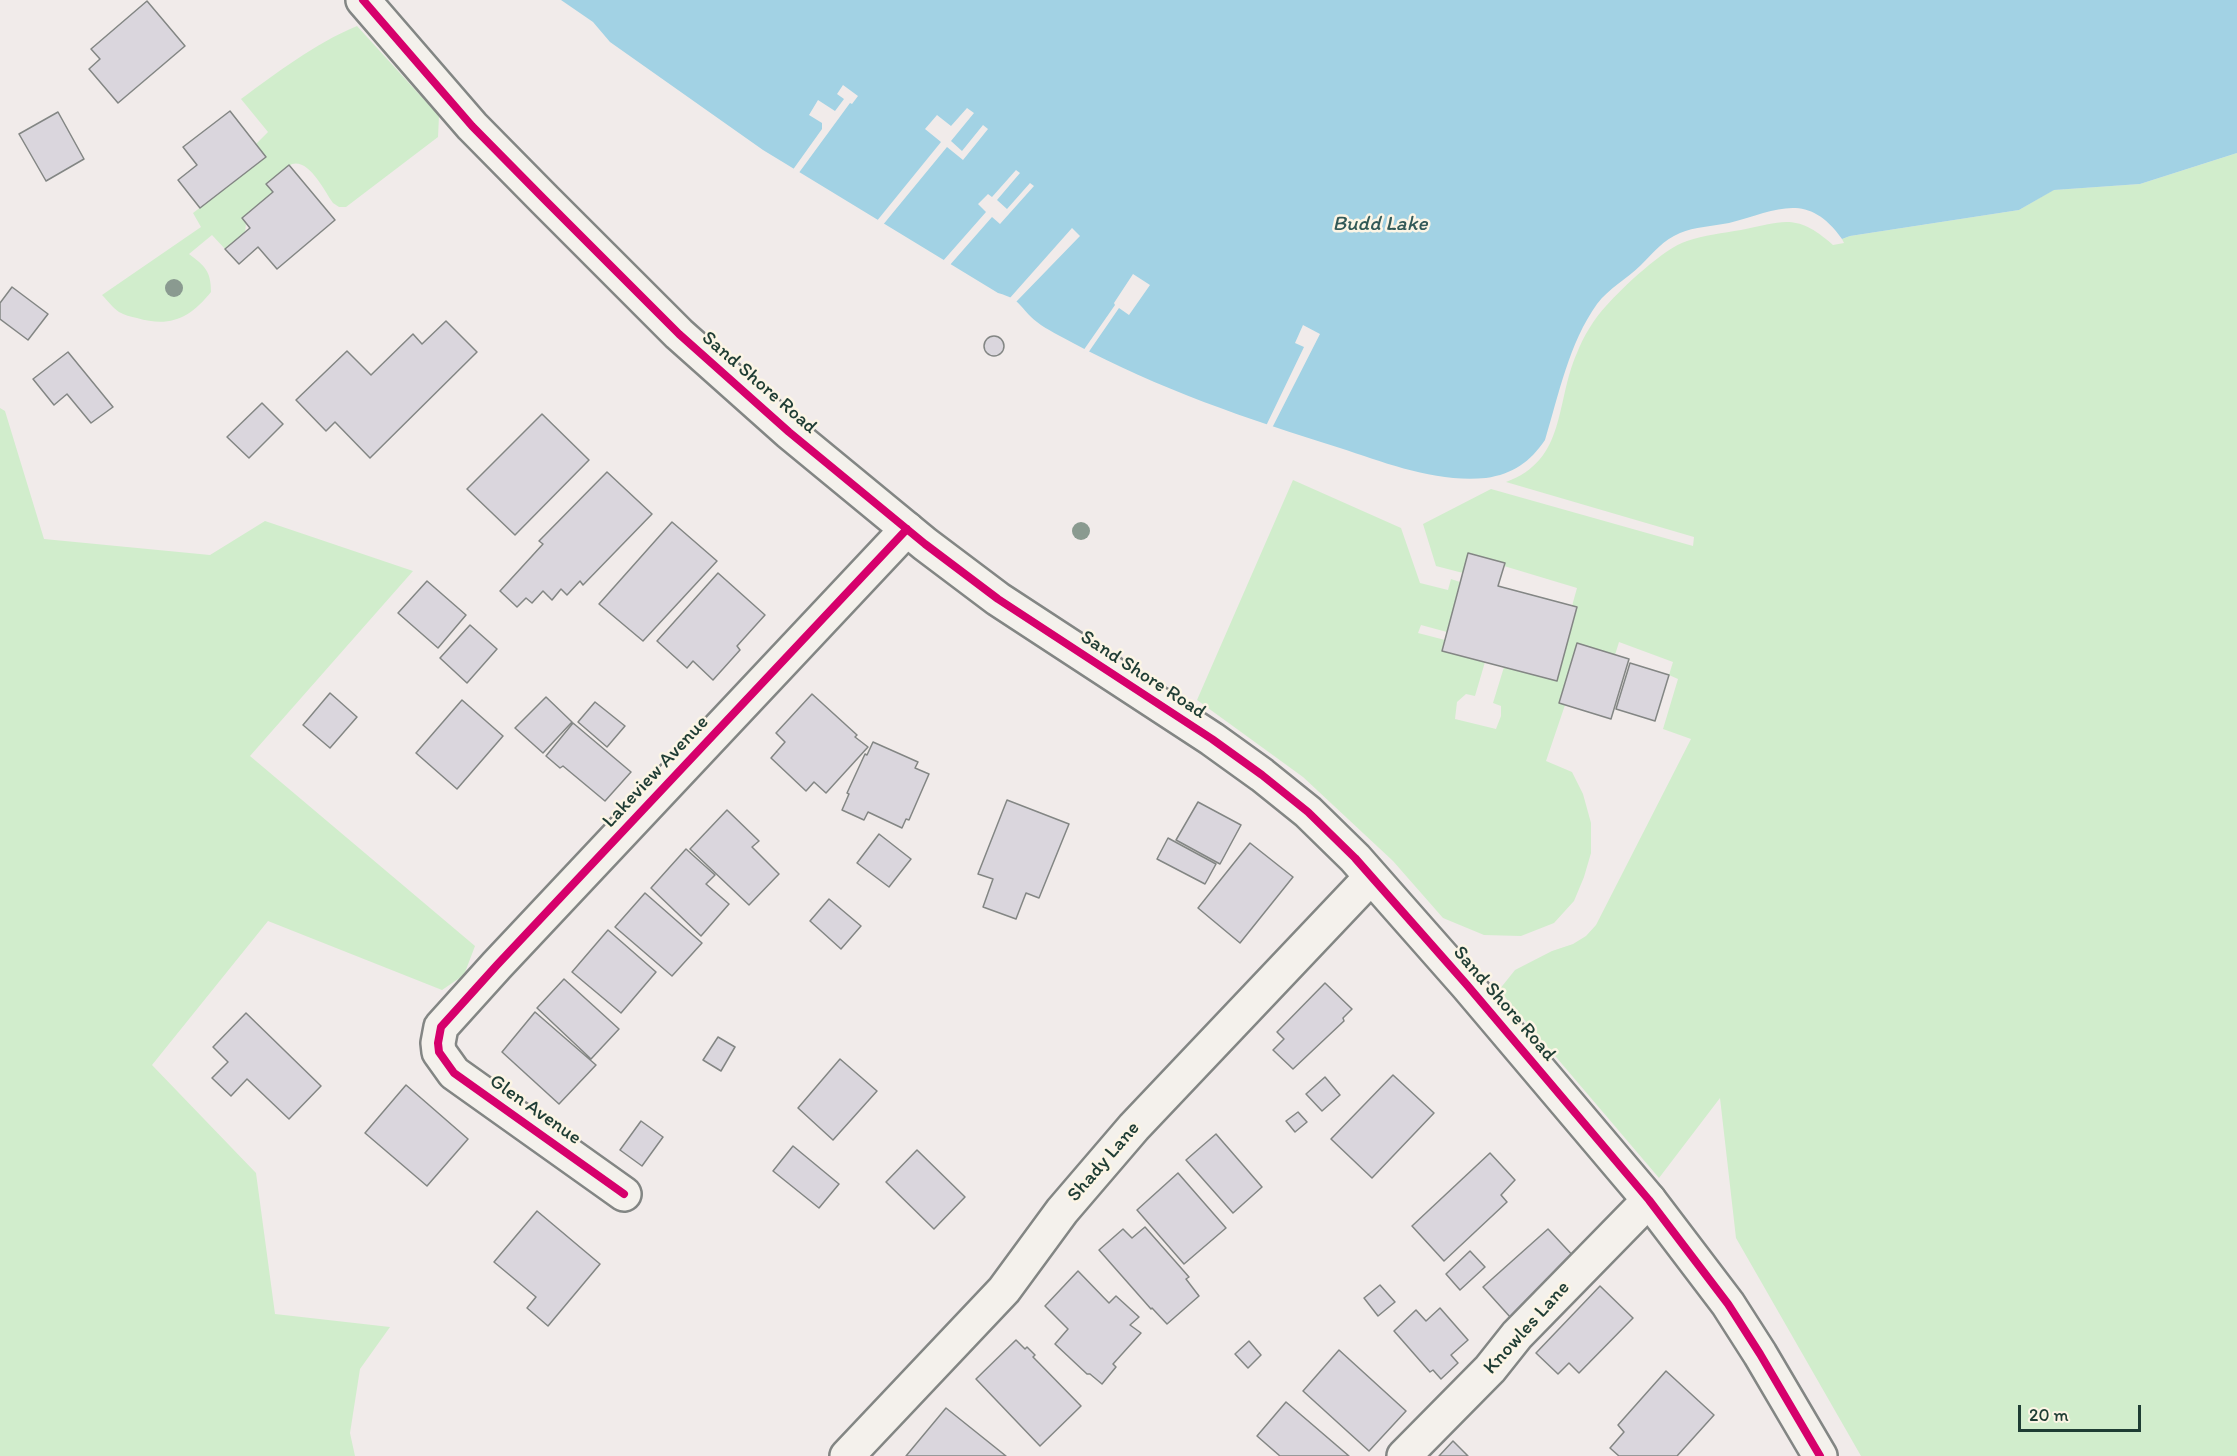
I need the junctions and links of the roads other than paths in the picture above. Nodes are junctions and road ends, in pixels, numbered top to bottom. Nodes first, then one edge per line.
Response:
1 (363, 0) edge
2 (907, 529) junction
3 (1371, 877) junction
4 (438, 1043) joint
5 (624, 1194) dead end
6 (1649, 1200) junction
7 (848, 1456) edge
8 (1404, 1456) edge
9 (1820, 1456) edge

1 - 2 street, Sand Shore Road
2 - 3 street, Sand Shore Road
2 - 4 street, Lakeview Avenue
3 - 6 street, Sand Shore Road
3 - 7 street, Shady Lane
4 - 5 street, Glen Avenue
6 - 8 street, Knowles Lane
6 - 9 street, Sand Shore Road

